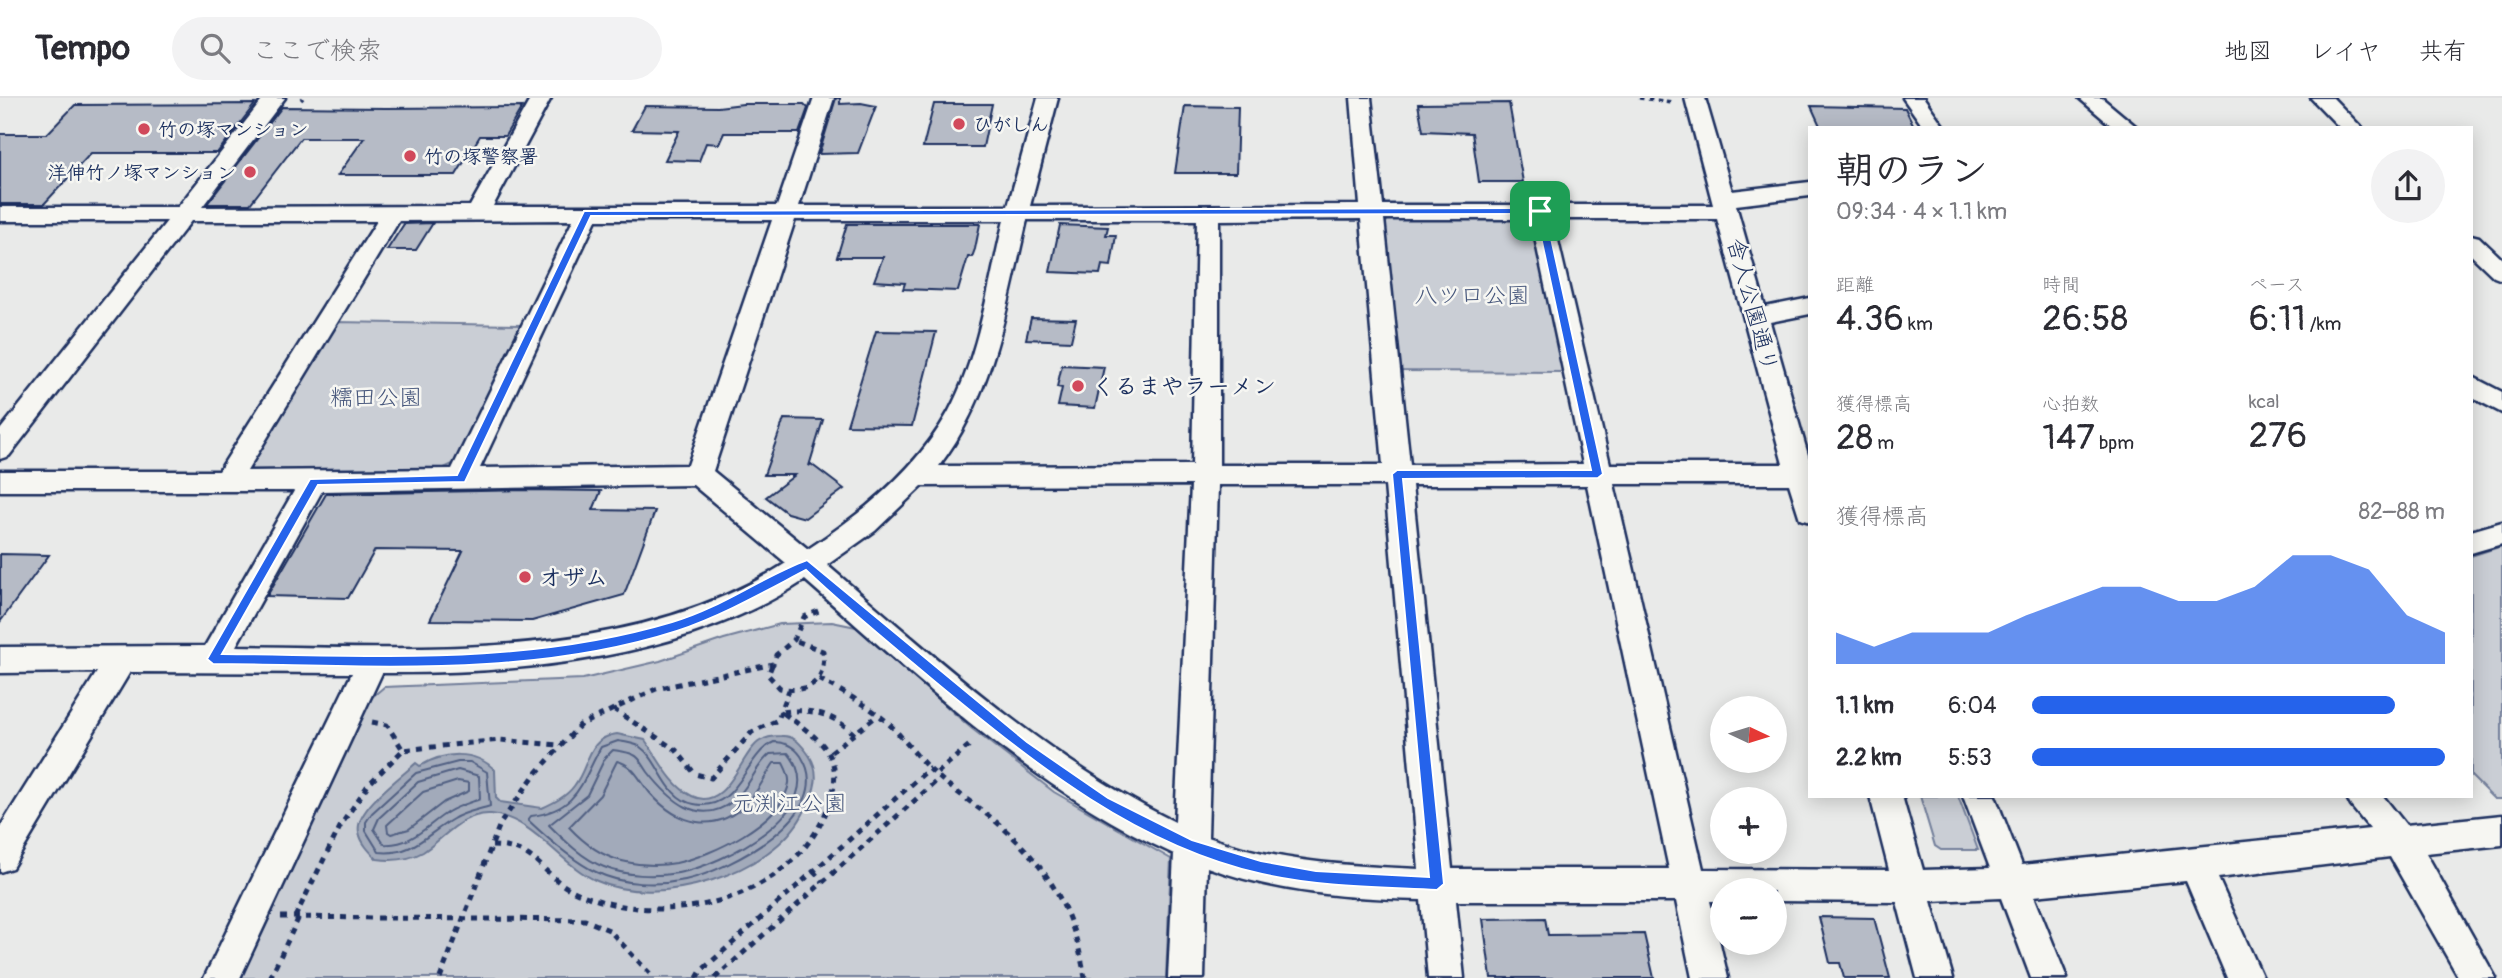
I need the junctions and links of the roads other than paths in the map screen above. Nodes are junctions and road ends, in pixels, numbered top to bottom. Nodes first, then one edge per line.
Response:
1 (275, 98) edge
2 (541, 98) edge
3 (824, 98) edge
4 (1048, 98) edge
5 (1361, 98) edge
6 (1913, 98) edge
7 (2090, 98) edge
8 (2321, 98) edge
9 (1686, 101) edge
10 (1934, 126) edge
11 (2125, 126) edge
12 (2350, 126) edge
13 (1808, 188) edge
14 (1726, 205) junction
15 (1540, 211) junction
16 (1019, 212) junction
17 (185, 213) junction
18 (478, 213) junction
19 (588, 213) junction
20 (784, 213) junction
21 (1208, 213) junction
22 (1370, 213) junction
23 (0, 214) edge
24 (392, 214) junction
25 (2473, 244) edge
26 (2502, 272) edge
27 (1808, 306) edge
28 (1756, 317) junction
29 (2473, 386) edge
30 (2502, 404) edge
31 (0, 449) edge
32 (1397, 474) junction
33 (1598, 474) junction
34 (698, 475) junction
35 (1205, 475) junction
36 (916, 476) junction
37 (1804, 477) edge
38 (461, 479) junction
39 (0, 481) edge
40 (227, 481) junction
41 (314, 481) junction
42 (1808, 500) edge
43 (2502, 533) edge
44 (2473, 541) edge
45 (807, 564) junction
46 (213, 659) junction
47 (0, 660) edge
48 (121, 660) junction
49 (373, 661) junction
50 (1887, 798) edge
51 (1980, 798) edge
52 (2364, 798) edge
53 (2502, 830) edge
54 (2400, 840) junction
55 (1189, 845) junction
56 (0, 858) edge
57 (2196, 864) junction
58 (2011, 882) junction
59 (1437, 884) junction
60 (1689, 885) junction
61 (1910, 886) junction
62 (222, 978) edge
63 (1186, 978) edge
64 (1446, 978) edge
65 (1710, 978) edge
66 (1935, 978) edge
67 (2049, 978) edge
68 (2245, 978) edge
69 (2478, 978) edge

1 - 17 street
2 - 18 street
3 - 20 street
4 - 16 street
5 - 22 street
6 - 10 street
7 - 11 street
8 - 12 street
9 - 14 street, 舎人公園通り
13 - 14 street
14 - 15 street
14 - 28 street, 舎人公園通り
15 - 22 street
15 - 33 street
16 - 20 street
16 - 21 street
16 - 36 street
17 - 23 street
17 - 24 street
17 - 31 street
18 - 19 street
18 - 24 street
19 - 20 street
19 - 38 street
20 - 34 street
21 - 22 street
21 - 35 street
22 - 32 street
24 - 40 street
25 - 26 street
27 - 28 street
28 - 37 street, 舎人公園通り
29 - 30 street
32 - 33 street
32 - 35 street
32 - 59 street
33 - 37 street
33 - 60 street
34 - 38 street
34 - 45 street
35 - 36 street
35 - 55 street
36 - 45 street
37 - 42 street, 舎人公園通り
38 - 41 street
39 - 40 street
40 - 41 street
41 - 46 street
43 - 44 street
45 - 49 street
45 - 55 street
46 - 48 street
46 - 49 street
47 - 48 street
48 - 56 street
49 - 62 street
50 - 61 street
51 - 58 street
52 - 54 street
53 - 54 street
54 - 57 street
54 - 69 street
55 - 59 street
55 - 63 street
57 - 58 street
57 - 68 street
58 - 61 street
58 - 67 street
59 - 60 street
59 - 64 street
60 - 61 street
60 - 65 street
61 - 66 street

